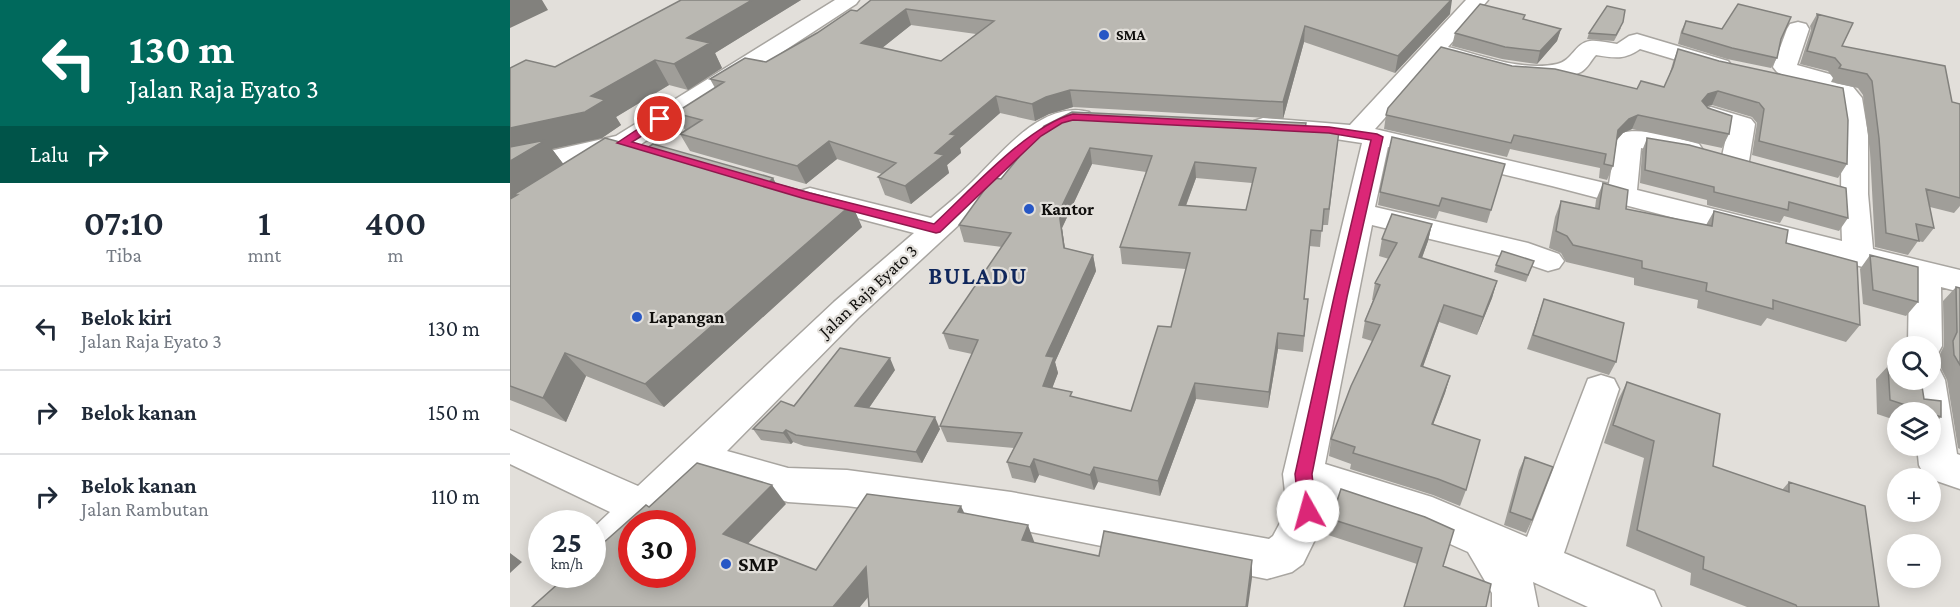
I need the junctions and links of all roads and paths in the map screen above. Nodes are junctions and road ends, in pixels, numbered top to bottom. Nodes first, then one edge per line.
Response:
1 (849, 0) edge
2 (1478, 0) edge
3 (1798, 29) dead end
4 (1434, 50) junction
5 (1844, 92) junction
6 (1710, 115) edge
7 (1107, 118) edge
8 (1234, 125) edge
9 (1367, 135) junction
10 (623, 143) junction
11 (657, 153) edge
12 (510, 168) edge
13 (566, 180) edge
14 (783, 189) edge
15 (1622, 196) junction
16 (1360, 213) junction
17 (936, 229) junction
18 (1858, 255) junction
19 (1548, 261) dead end
20 (1925, 272) junction
21 (1960, 281) edge
22 (1925, 336) edge
23 (1601, 389) dead end
24 (1928, 390) edge
25 (510, 446) edge
26 (695, 458) junction
27 (1960, 472) edge
28 (1304, 474) junction
29 (643, 508) junction
30 (1484, 540) junction
31 (606, 544) edge
32 (1539, 564) junction
33 (1515, 607) edge
34 (1638, 607) edge

1 - 10 street
2 - 4 street
3 - 5 street
4 - 5 street
4 - 9 street
5 - 18 street
6 - 15 street
7 - 17 street, Jalan Raja Eyato 3
8 - 9 street
9 - 15 street
9 - 16 street
10 - 11 street
10 - 12 street
10 - 13 street
14 - 17 street
15 - 18 street
16 - 19 street
16 - 28 street
17 - 26 street, Jalan Raja Eyato 3
18 - 20 street
20 - 21 street
20 - 22 street
23 - 32 street
24 - 27 street
25 - 29 street
26 - 28 street
26 - 29 street, Jalan Raja Eyato 3
28 - 30 street
29 - 31 street, Jalan Raja Eyato 3
30 - 32 street
30 - 33 street
32 - 34 street

